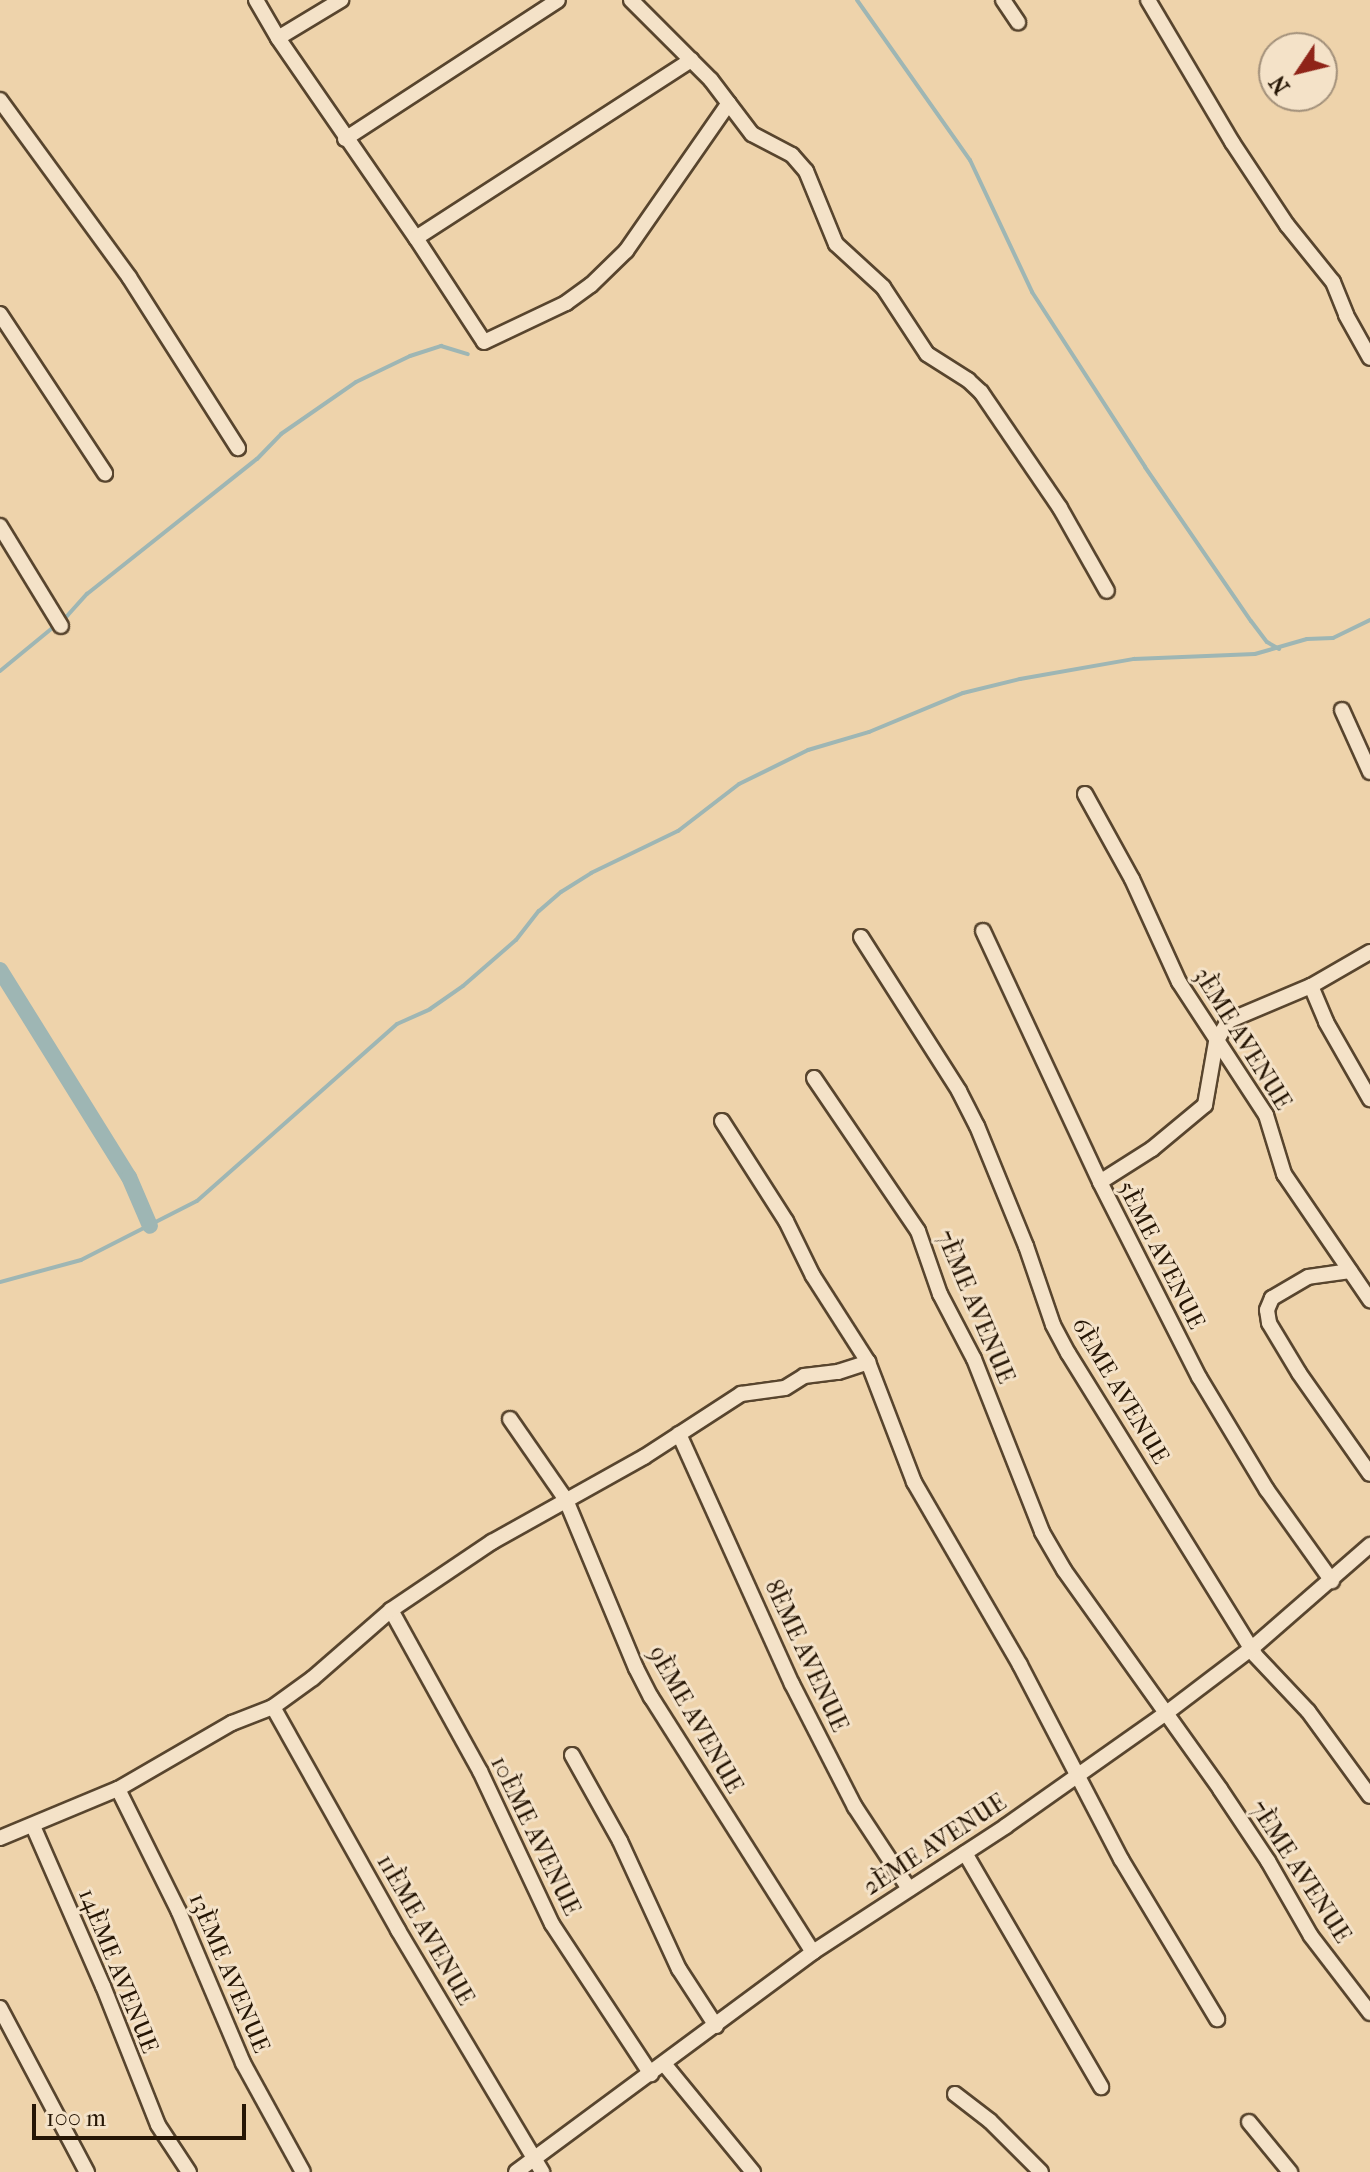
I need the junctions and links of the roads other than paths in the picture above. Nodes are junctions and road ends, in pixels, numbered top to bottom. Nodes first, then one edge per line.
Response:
1 (256, 0) edge
2 (341, 0) edge
3 (558, 0) edge
4 (631, 0) edge
5 (1003, 0) edge
6 (1148, 0) edge
7 (1018, 22) dead end
8 (278, 38) junction
9 (691, 60) junction
10 (0, 100) edge
11 (729, 103) junction
12 (345, 139) junction
13 (416, 238) junction
14 (0, 314) edge
15 (1370, 358) edge
16 (238, 448) dead end
17 (105, 473) dead end
18 (0, 526) edge
19 (1107, 591) dead end
20 (59, 622) dead end
21 (1342, 710) dead end
22 (1370, 772) edge
23 (1085, 794) dead end
24 (983, 931) dead end
25 (861, 937) dead end
26 (1370, 952) edge
27 (1311, 986) junction
28 (1216, 1042) junction
29 (814, 1078) dead end
30 (1370, 1099) edge
31 (722, 1121) dead end
32 (1100, 1182) junction
33 (1350, 1271) junction
34 (1370, 1300) edge
35 (868, 1362) junction
36 (510, 1419) dead end
37 (679, 1434) junction
38 (1370, 1474) edge
39 (566, 1500) junction
40 (1370, 1545) edge
41 (1332, 1581) junction
42 (391, 1610) junction
43 (1252, 1648) junction
44 (273, 1707) junction
45 (1165, 1714) junction
46 (572, 1755) dead end
47 (1077, 1778) junction
48 (118, 1789) junction
49 (1370, 1796) edge
50 (33, 1826) junction
51 (0, 1838) edge
52 (965, 1853) junction
53 (909, 1889) junction
54 (813, 1952) junction
55 (0, 2008) edge
56 (1370, 2013) edge
57 (1217, 2019) dead end
58 (716, 2026) junction
59 (665, 2065) junction
60 (651, 2074) junction
61 (1101, 2087) dead end
62 (955, 2094) dead end
63 (1249, 2122) dead end
64 (537, 2157) junction
65 (87, 2172) edge
66 (189, 2172) edge
67 (303, 2172) edge
68 (516, 2172) edge
69 (542, 2172) edge
70 (753, 2172) edge
71 (1041, 2172) edge
72 (1290, 2172) edge

1 - 8 street
2 - 8 street
3 - 12 street
4 - 9 street
5 - 7 street
6 - 15 street
8 - 12 street
9 - 11 street
9 - 13 street
10 - 16 street
11 - 13 street
11 - 19 street
12 - 13 street
14 - 17 street
18 - 20 street
21 - 22 street
23 - 28 street, 3ÈME AVENUE
24 - 32 street, 5ÈME AVENUE
25 - 43 street, 6ÈME AVENUE
26 - 27 street
27 - 28 street
27 - 30 street
28 - 32 street
28 - 33 street, 3ÈME AVENUE
29 - 45 street, 7ÈME AVENUE
31 - 35 street
32 - 41 street, 5ÈME AVENUE
33 - 34 street, 3ÈME AVENUE
33 - 38 street
35 - 37 street
35 - 47 street
36 - 39 street, 9ÈME AVENUE
37 - 39 street
37 - 53 street, 8ÈME AVENUE
39 - 42 street
39 - 54 street, 9ÈME AVENUE
40 - 41 street, 2ÈME AVENUE
41 - 43 street, 2ÈME AVENUE
42 - 44 street
42 - 60 street, 10ÈME AVENUE
43 - 45 street, 2ÈME AVENUE
43 - 49 street, 6ÈME AVENUE
44 - 48 street
44 - 64 street, 11ÈME AVENUE
45 - 47 street, 2ÈME AVENUE
45 - 56 street, 7ÈME AVENUE
46 - 58 street
47 - 52 street, 2ÈME AVENUE
47 - 57 street
48 - 50 street
48 - 67 street, 13ÈME AVENUE
50 - 51 street
50 - 66 street, 14ÈME AVENUE
52 - 53 street, 2ÈME AVENUE
52 - 61 street
53 - 54 street, 2ÈME AVENUE
54 - 58 street, 2ÈME AVENUE
55 - 65 street
58 - 59 street, 2ÈME AVENUE
59 - 60 street, 2ÈME AVENUE
59 - 70 street
60 - 64 street, 2ÈME AVENUE
62 - 71 street
63 - 72 street
64 - 68 street, 2ÈME AVENUE
64 - 69 street, 11ÈME AVENUE

